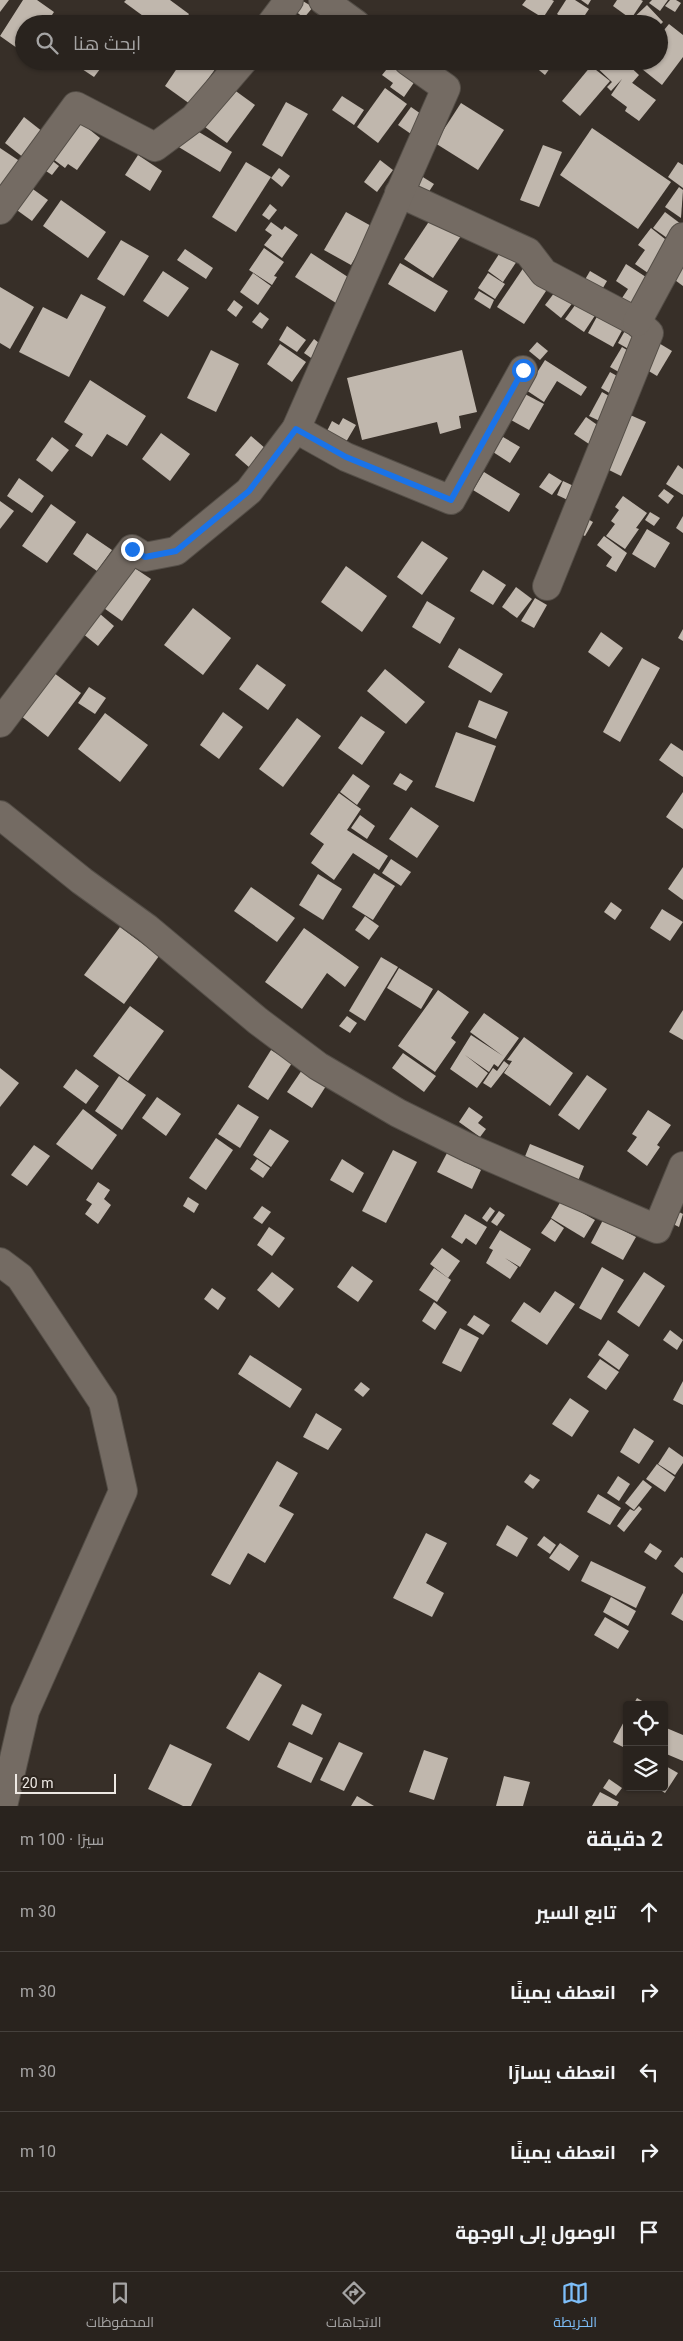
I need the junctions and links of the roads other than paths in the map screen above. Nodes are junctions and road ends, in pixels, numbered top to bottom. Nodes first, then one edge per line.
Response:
1 (288, 0) edge
2 (323, 0) edge
3 (277, 15) edge
4 (344, 15) edge
5 (235, 70) edge
6 (421, 70) edge
7 (399, 194) junction
8 (0, 210) edge
9 (683, 237) edge
10 (637, 322) junction
11 (523, 370) dead end
12 (296, 429) junction
13 (547, 586) dead end
14 (0, 723) edge
15 (0, 814) edge
16 (683, 1166) edge
17 (0, 1262) edge
18 (3, 1806) edge

1 - 3 street
2 - 4 street
5 - 8 street
6 - 7 street
7 - 10 street
7 - 12 street
9 - 10 street
10 - 13 street
11 - 12 street
12 - 14 street
15 - 16 street
17 - 18 street

